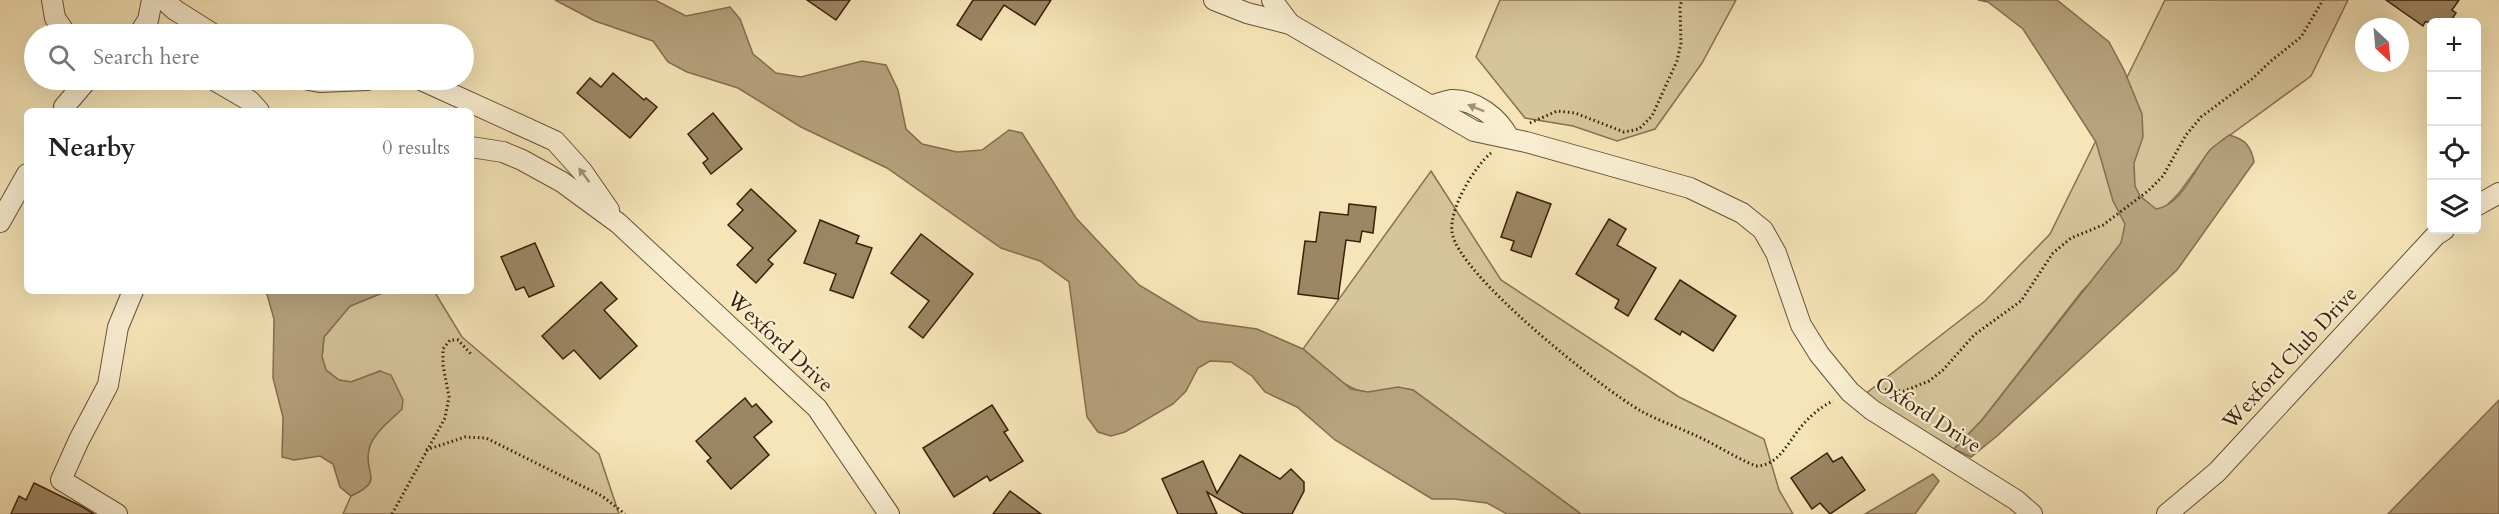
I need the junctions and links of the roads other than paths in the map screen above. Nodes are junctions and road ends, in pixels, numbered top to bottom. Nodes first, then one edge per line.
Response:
1 (152, 0) edge
2 (164, 0) edge
3 (1214, 0) edge
4 (1272, 0) edge
5 (50, 3) edge
6 (59, 24) edge
7 (145, 24) edge
8 (197, 24) edge
9 (1290, 24) junction
10 (69, 90) edge
11 (79, 90) edge
12 (226, 90) edge
13 (443, 90) edge
14 (247, 107) edge
15 (63, 108) edge
16 (64, 108) edge
17 (474, 147) edge
18 (24, 178) edge
19 (2499, 193) edge
20 (5, 201) edge
21 (2481, 203) edge
22 (0, 222) edge
23 (618, 223) junction
24 (2438, 234) edge
25 (132, 294) edge
26 (117, 514) edge
27 (889, 514) edge
28 (2032, 514) edge
29 (2167, 514) edge

1 - 7 street
2 - 8 street
3 - 9 street, Oxford Drive
4 - 9 street, Oxford Drive
5 - 6 street
9 - 28 street, Oxford Drive
10 - 15 street
11 - 16 street
12 - 14 street
23 -> 13 street, Wexford Drive
17 - 23 street, Wexford Drive
18 - 20 street
19 - 21 street
20 - 22 street
23 - 27 street, Wexford Drive
24 - 29 street, Wexford Club Drive
25 - 26 street

